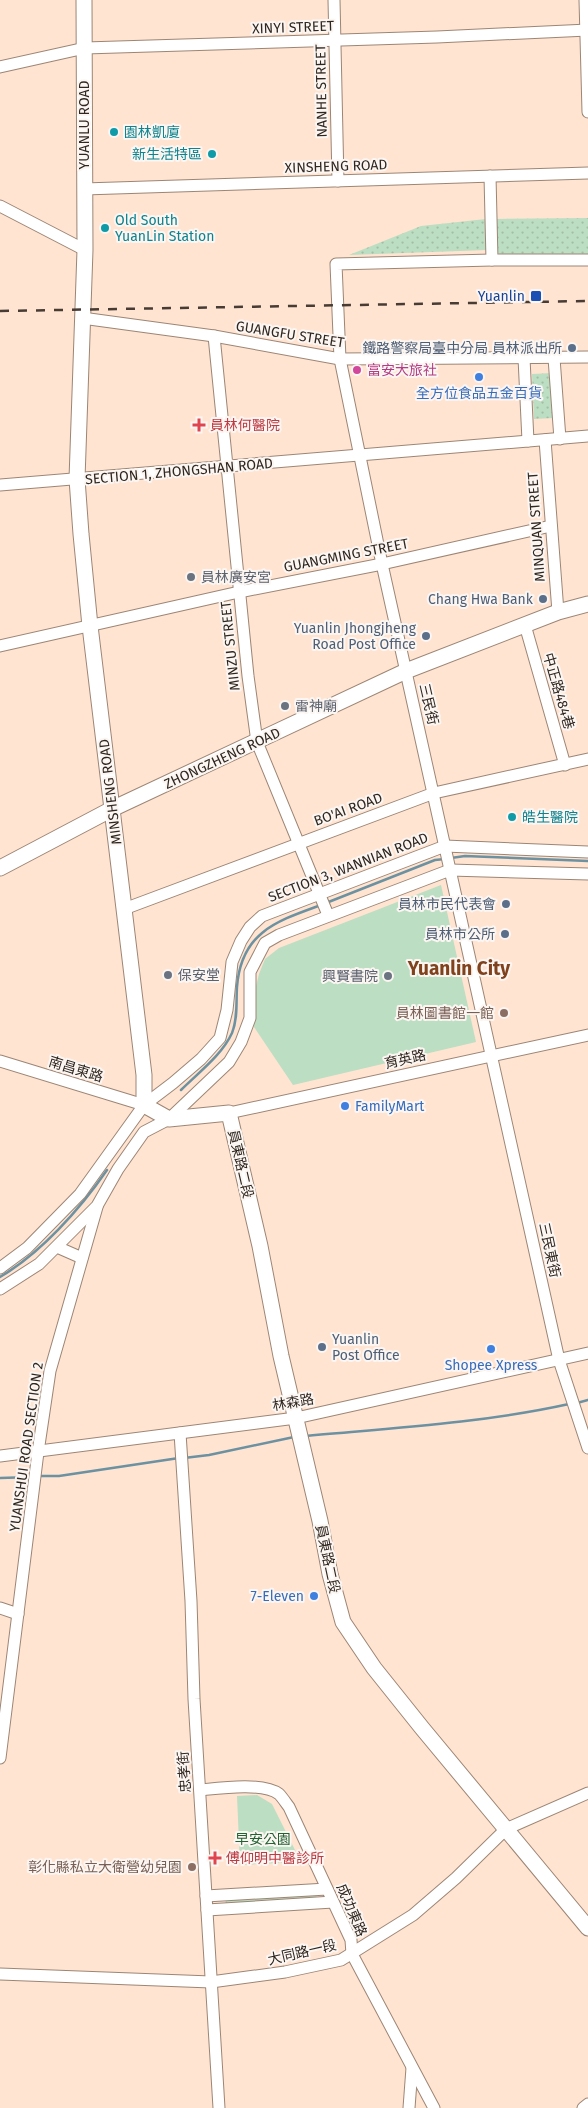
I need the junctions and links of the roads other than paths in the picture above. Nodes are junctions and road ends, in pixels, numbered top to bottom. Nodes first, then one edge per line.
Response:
1 (84, 0) edge
2 (334, 0) edge
3 (585, 0) edge
4 (587, 30) edge
5 (334, 40) junction
6 (85, 48) junction
7 (0, 67) edge
8 (588, 112) edge
9 (588, 173) edge
10 (490, 176) junction
11 (338, 181) junction
12 (84, 189) junction
13 (0, 206) edge
14 (85, 250) junction
15 (492, 260) junction
16 (588, 260) edge
17 (82, 318) junction
18 (214, 336) junction
19 (588, 357) edge
20 (524, 358) junction
21 (554, 358) junction
22 (340, 359) junction
23 (588, 436) edge
24 (560, 439) junction
25 (545, 440) junction
26 (528, 442) junction
27 (361, 456) junction
28 (225, 466) junction
29 (78, 479) junction
30 (0, 485) edge
31 (551, 526) junction
32 (382, 564) junction
33 (239, 592) junction
34 (588, 604) edge
35 (558, 612) junction
36 (525, 625) junction
37 (90, 626) junction
38 (0, 646) edge
39 (406, 671) junction
40 (257, 742) junction
41 (588, 759) edge
42 (565, 765) junction
43 (434, 794) junction
44 (112, 809) junction
45 (299, 843) junction
46 (445, 846) junction
47 (588, 852) edge
48 (0, 868) edge
49 (450, 870) junction
50 (588, 874) edge
51 (320, 893) junction
52 (124, 909) junction
53 (328, 915) junction
54 (588, 1034) edge
55 (492, 1055) junction
56 (0, 1056) edge
57 (0, 1061) edge
58 (144, 1104) junction
59 (228, 1113) junction
60 (169, 1119) junction
61 (98, 1206) junction
62 (57, 1247) junction
63 (82, 1258) junction
64 (0, 1268) edge
65 (0, 1289) edge
66 (588, 1354) edge
67 (559, 1360) junction
68 (296, 1418) junction
69 (180, 1433) junction
70 (588, 1448) edge
71 (38, 1452) junction
72 (0, 1456) edge
73 (0, 1608) edge
74 (18, 1614) junction
75 (0, 1758) edge
76 (200, 1790) junction
77 (588, 1793) edge
78 (506, 1829) junction
79 (327, 1889) junction
80 (206, 1896) junction
81 (333, 1902) junction
82 (207, 1910) junction
83 (588, 1928) edge
84 (352, 1954) junction
85 (0, 1974) edge
86 (211, 1982) junction
87 (412, 2068) junction
88 (588, 2104) edge
89 (219, 2108) edge
90 (409, 2108) edge
91 (434, 2108) edge
92 (583, 2108) edge

1 - 6 street, YUANLU ROAD
2 - 5 street, NANHE STREET
3 - 4 street
4 - 5 street, XINYI STREET
4 - 8 street
5 - 6 street, XINYI STREET
5 - 11 street, NANHE STREET
6 - 7 street, XINYI STREET
6 - 12 street, YUANLU ROAD
9 - 10 street, XINSHENG ROAD
10 - 11 street, XINSHENG ROAD
10 - 15 street
11 - 12 street, XINSHENG ROAD
12 - 14 street, YUANLU ROAD
13 - 14 street
14 - 17 street, SECTION 1, ZHONGSHAN ROAD
15 - 16 street
15 - 22 street, 三民街
17 - 18 street, GUANGFU STREET
17 - 29 street, SECTION 1, ZHONGSHAN ROAD
18 - 22 street, GUANGFU STREET
18 - 28 street, MINZU STREET
19 - 21 street
20 - 21 street, GUANGFU STREET
20 - 22 street, GUANGFU STREET
20 - 26 street
21 - 24 street
22 - 27 street, 三民街
23 - 24 street, SECTION 1, ZHONGSHAN ROAD
24 - 25 street, SECTION 1, ZHONGSHAN ROAD
25 - 26 street, SECTION 1, ZHONGSHAN ROAD
25 - 31 street, MINQUAN STREET
26 - 27 street, SECTION 1, ZHONGSHAN ROAD
27 - 28 street, SECTION 1, ZHONGSHAN ROAD
27 - 32 street, 三民街
28 - 29 street, SECTION 1, ZHONGSHAN ROAD
28 - 33 street, MINZU STREET
29 - 30 street
29 - 37 street, MINSHENG ROAD
31 - 32 street, GUANGMING STREET
31 - 35 street, MINQUAN STREET
32 - 33 street, GUANGMING STREET
32 - 39 street, 三民街
33 - 37 street, GUANGMING STREET
33 - 40 street, MINZU STREET
34 - 35 street, ZHONGZHENG ROAD
35 - 36 street, ZHONGZHENG ROAD
36 - 39 street, ZHONGZHENG ROAD
36 - 42 street, 中正路484巷
37 - 38 street, GUANGMING STREET
37 - 44 street, MINSHENG ROAD
39 - 40 street, ZHONGZHENG ROAD
39 - 43 street, 三民街
40 - 44 street, ZHONGZHENG ROAD
40 - 45 street, MINZU STREET
41 - 42 street, BO'AI ROAD
42 - 43 street, BO'AI ROAD
43 - 45 street, BO'AI ROAD
43 - 46 street, 三民街
44 - 48 street, ZHONGZHENG ROAD
44 - 52 street, MINSHENG ROAD
45 - 51 street, MINZU STREET
45 - 52 street, BO'AI ROAD
46 - 47 street, SECTION 3, WANNIAN ROAD
46 - 49 street, 三民街
46 - 51 street, SECTION 3, WANNIAN ROAD
49 - 50 street
49 - 53 street
49 - 55 street, 三民街
51 - 53 street, MINZU STREET
51 - 58 street, SECTION 3, WANNIAN ROAD
52 - 58 street, MINSHENG ROAD
53 - 60 street
54 - 55 street, 育英路
55 - 59 street, 育英路
55 - 67 street, 三民東街
56 - 57 street
57 - 58 street, 南昌東路
58 - 60 street
58 - 64 street, SECTION 3, WANNIAN ROAD
59 - 60 street
59 - 68 street, 員東路二段
60 - 61 street
61 - 62 street
61 - 63 street, YUANSHUI ROAD SECTION 2
62 - 63 street
62 - 65 street
63 - 71 street, YUANSHUI ROAD SECTION 2
66 - 67 street, 林森路
67 - 68 street, 林森路
67 - 70 street, 三民東街
68 - 69 street, 林森路
68 - 78 street, 員東路二段
69 - 71 street, 林森路
69 - 76 street, 忠孝街
71 - 72 street, 林森路
71 - 74 street, YUANSHUI ROAD SECTION 2
73 - 74 street
74 - 75 street, YUANSHUI ROAD SECTION 2
76 - 79 street, 成功東路
76 - 80 street, 忠孝街
77 - 78 street, 大同路一段
78 - 83 street, 員東路二段
78 - 84 street, 大同路一段
79 - 80 street
79 - 81 street, 成功東路
80 - 82 street, 忠孝街
81 - 82 street
81 - 84 street, 成功東路
82 - 86 street, 忠孝街
84 - 86 street, 大同路一段
84 - 87 street, 成功東路
85 - 86 street, 大同路一段
86 - 89 street, 忠孝街
87 - 90 street
87 - 91 street, 成功東路
88 - 92 street

